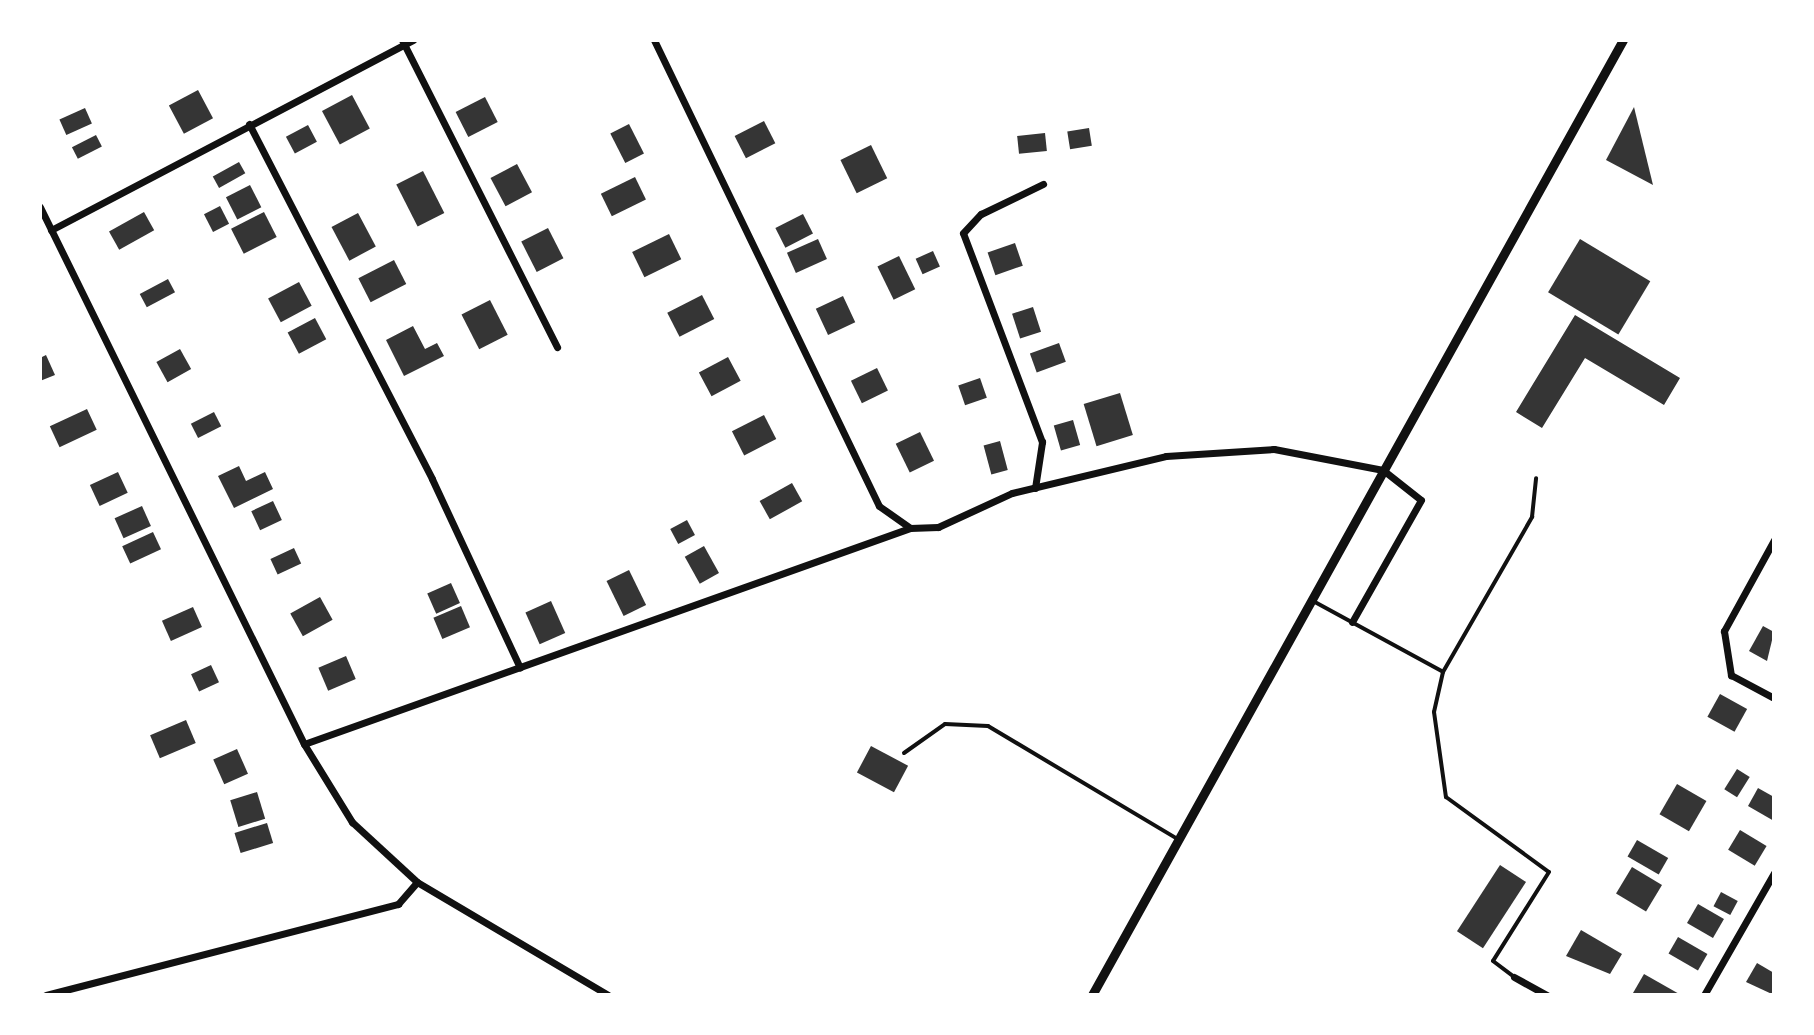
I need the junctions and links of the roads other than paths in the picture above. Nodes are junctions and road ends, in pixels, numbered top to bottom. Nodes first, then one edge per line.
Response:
1 (413, 40) edge
2 (654, 40) edge
3 (1623, 40) edge
4 (403, 42) edge
5 (249, 124) junction
6 (1043, 184) dead end
7 (40, 207) edge
8 (51, 230) junction
9 (557, 347) dead end
10 (1383, 470) junction
11 (1536, 478) dead end
12 (1035, 488) junction
13 (910, 528) junction
14 (1774, 540) edge
15 (1311, 600) junction
16 (1352, 622) junction
17 (520, 668) junction
18 (1443, 672) junction
19 (1774, 698) edge
20 (304, 744) junction
21 (904, 753) dead end
22 (1178, 839) junction
23 (1774, 873) edge
24 (417, 882) junction
25 (1514, 977) joint
26 (46, 995) edge
27 (608, 995) edge
28 (1092, 995) edge
29 (1547, 995) edge
30 (1704, 995) edge

1 - 4 street
2 - 13 street
3 - 10 street
4 - 5 street
4 - 9 street
5 - 8 street
5 - 17 street
6 - 12 street
7 - 8 street
8 - 20 street
10 - 12 street
10 - 15 street
10 - 16 street
11 - 18 lane
12 - 13 street
13 - 17 street
14 - 19 street
15 - 16 lane
15 - 22 street
16 - 18 lane
17 - 20 street
18 - 25 lane
20 - 24 street
21 - 22 lane
22 - 28 street
23 - 30 street
24 - 26 street
24 - 27 street
25 - 29 street

